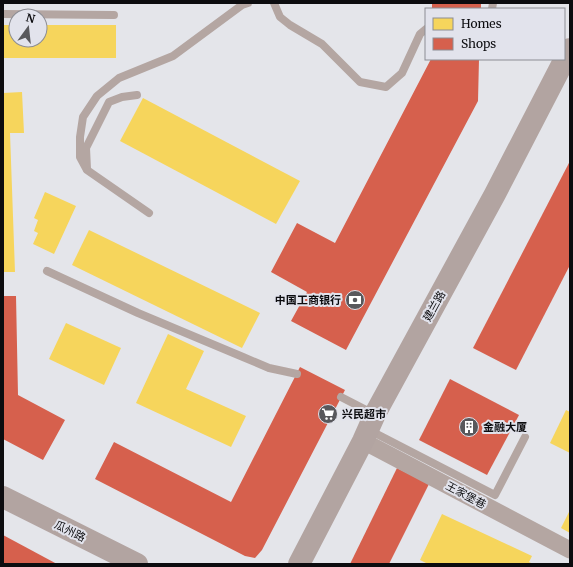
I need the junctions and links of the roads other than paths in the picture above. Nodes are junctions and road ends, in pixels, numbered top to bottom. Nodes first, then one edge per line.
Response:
1 (248, 3) edge
2 (274, 3) edge
3 (3, 14) edge
4 (114, 15) dead end
5 (425, 30) edge
6 (570, 49) edge
7 (565, 59) edge
8 (564, 60) edge
9 (137, 95) dead end
10 (87, 170) junction
11 (148, 213) dead end
12 (47, 271) dead end
13 (297, 374) dead end
14 (341, 397) dead end
15 (369, 428) junction
16 (525, 437) dead end
17 (3, 497) edge
18 (570, 550) edge
19 (137, 564) edge
20 (298, 564) edge

1 - 10 lane
2 - 5 lane
3 - 4 lane
6 - 7 street, 建兰路
8 - 15 street, 建兰路
9 - 10 lane
10 - 11 lane
12 - 13 lane
14 - 15 lane
15 - 16 lane
15 - 18 street, 王家堡巷
15 - 20 street, 建兰路
17 - 19 street, 瓜州路

